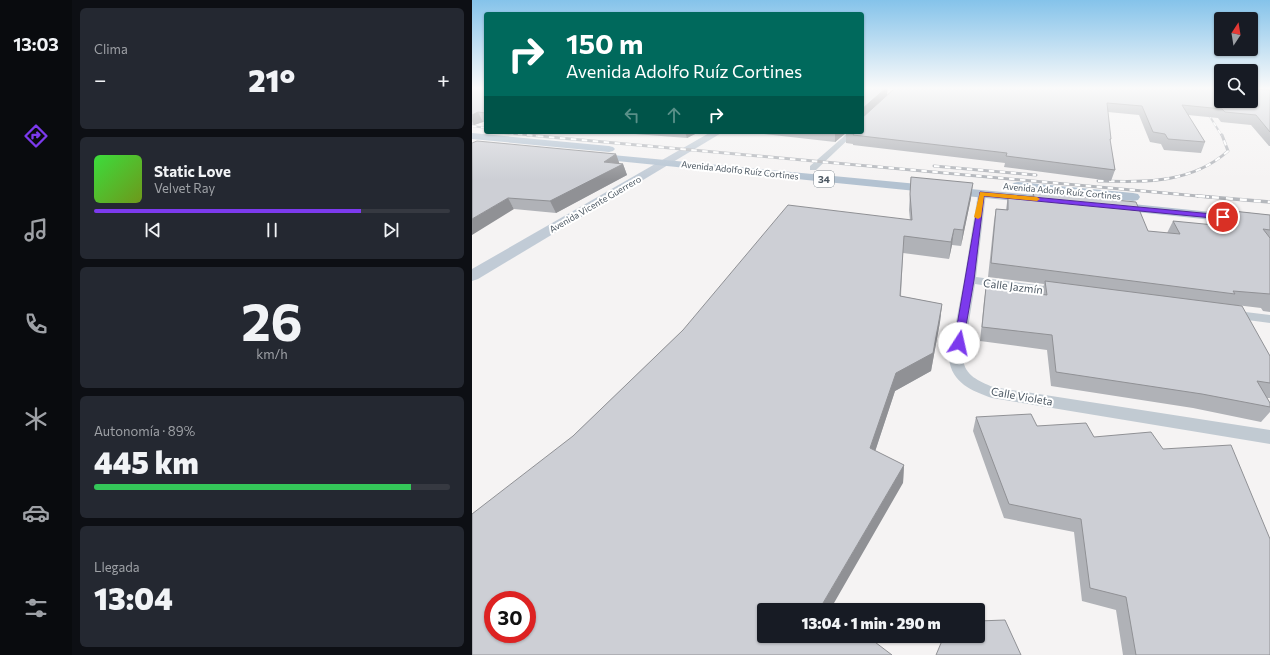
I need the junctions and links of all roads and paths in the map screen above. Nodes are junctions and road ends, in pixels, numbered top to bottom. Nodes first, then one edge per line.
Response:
1 (715, 134) edge
2 (851, 134) edge
3 (472, 136) edge
4 (472, 144) edge
5 (679, 155) junction
6 (666, 163) junction
7 (813, 168) junction
8 (982, 194) junction
9 (1270, 210) edge
10 (1270, 222) edge
11 (472, 276) edge
12 (970, 280) junction
13 (1071, 293) edge
14 (1220, 313) edge
15 (1244, 316) junction
16 (1270, 319) edge
17 (1251, 329) edge
18 (1270, 437) edge

1 - 5 main road, Avenida Vicente Guerrero
2 - 7 street
3 - 5 main road, Avenida Adolfo Ruíz Cortines / 34
4 - 6 main road, Avenida Adolfo Ruíz Cortines / 34
5 - 6 main road, Avenida Vicente Guerrero
5 - 7 main road, Avenida Adolfo Ruíz Cortines / 34
6 - 8 main road, Avenida Adolfo Ruíz Cortines / 34
6 - 11 main road, Avenida Vicente Guerrero
7 - 9 main road, Avenida Adolfo Ruíz Cortines / 34
8 - 10 main road, Avenida Adolfo Ruíz Cortines / 34
8 - 12 street, Calle Violeta
12 - 13 street, Calle Jazmín
12 - 18 street, Calle Violeta
14 - 15 street
15 - 16 street
15 - 17 street

